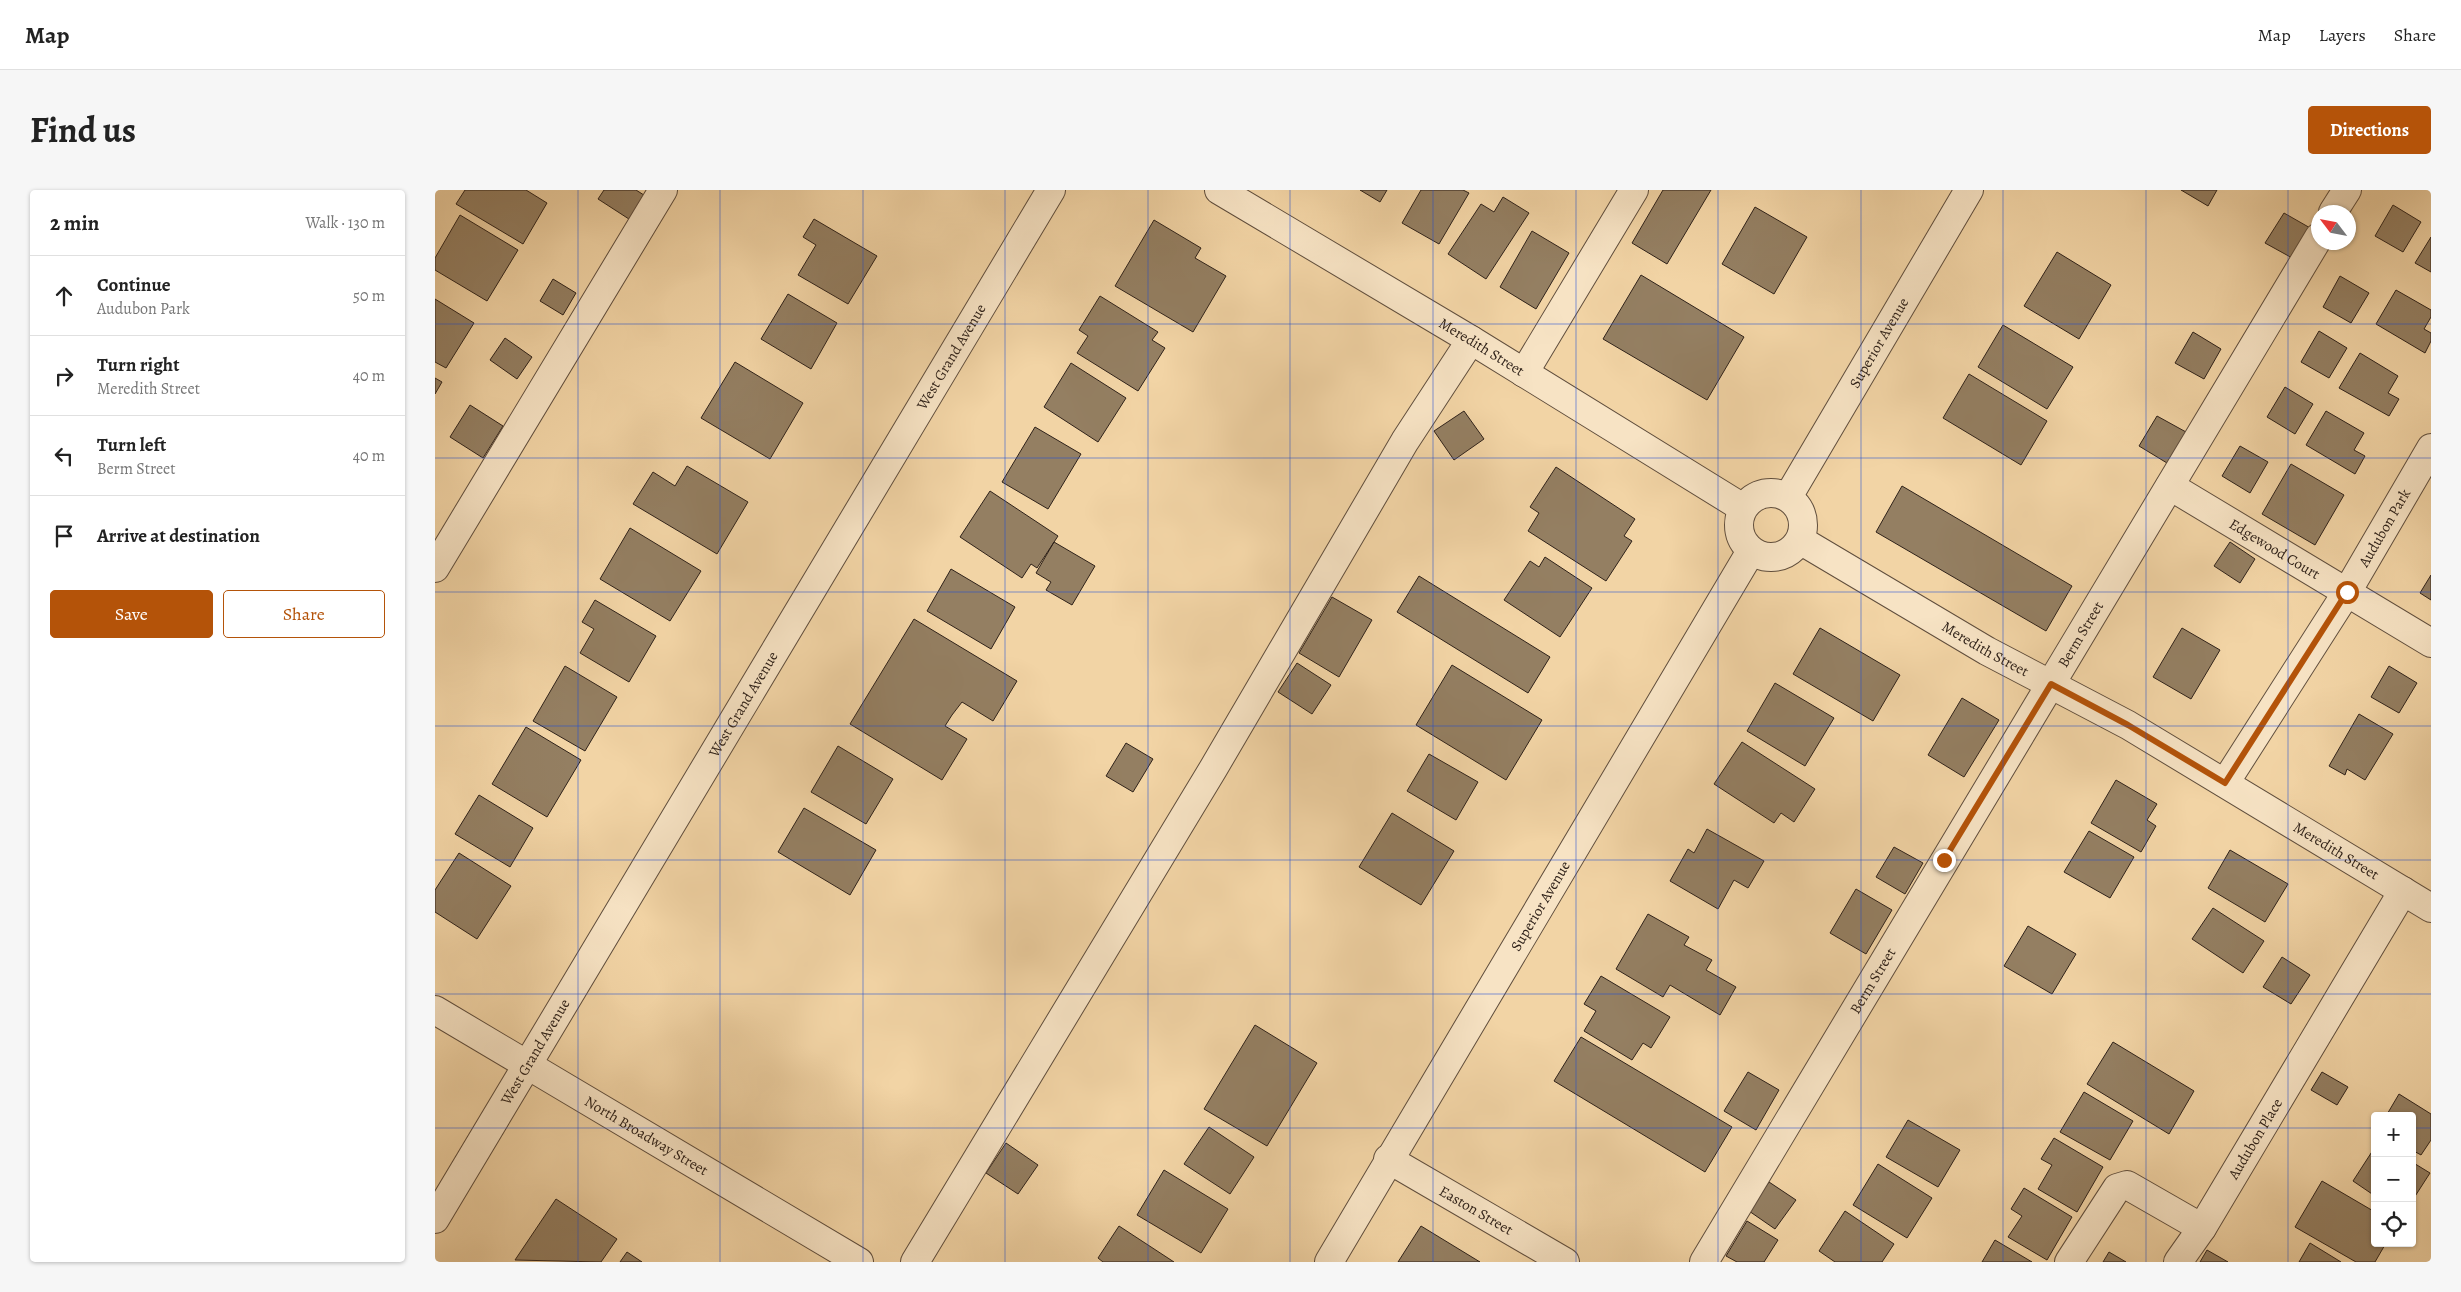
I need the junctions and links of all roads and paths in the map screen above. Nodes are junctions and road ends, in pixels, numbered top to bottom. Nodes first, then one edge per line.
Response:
1 (663, 190) edge
2 (1051, 190) edge
3 (1219, 190) edge
4 (1634, 190) edge
5 (1969, 190) edge
6 (2347, 190) edge
7 (2337, 205) edge
8 (2311, 250) edge
9 (1471, 340) junction
10 (1524, 373) junction
11 (2431, 448) edge
12 (2170, 486) junction
13 (1788, 497) junction
14 (1743, 508) junction
15 (1800, 540) junction
16 (1751, 551) junction
17 (435, 568) edge
18 (2347, 592) junction
19 (2431, 643) edge
20 (2051, 684) junction
21 (2225, 783) junction
22 (2403, 891) junction
23 (2431, 908) edge
24 (435, 1010) edge
25 (528, 1065) junction
26 (1388, 1159) junction
27 (435, 1219) edge
28 (2202, 1228) junction
29 (859, 1262) edge
30 (915, 1262) edge
31 (1329, 1262) edge
32 (1565, 1262) edge
33 (1704, 1262) edge
34 (2069, 1262) edge
35 (2178, 1262) edge

1 - 17 street
2 - 25 street, West Grand Avenue
3 - 9 street, Meredith Street
4 - 10 street
5 - 13 street, Superior Avenue
6 - 7 street
8 - 12 street, Berm Street
9 - 10 street, Meredith Street
9 - 30 street
10 - 14 street, Meredith Street
11 - 18 street, Audubon Park
12 - 18 street, Edgewood Court
12 - 20 street, Berm Street
13 - 14 street
13 - 15 street
14 - 16 street
15 - 16 street
15 - 20 street, Meredith Street
16 - 26 street, Superior Avenue
18 - 19 street, Edgewood Court
18 - 21 street, Audubon Park
20 - 21 street, Meredith Street
20 - 33 street, Berm Street
21 - 22 street, Meredith Street
22 - 23 street, Meredith Street
22 - 28 street, Audubon Place
24 - 25 street, North Broadway Street
25 - 27 street, West Grand Avenue
25 - 29 street, North Broadway Street
26 - 31 street, Superior Avenue
26 - 32 street, Easton Street
28 - 34 street
28 - 35 street, Audubon Place

